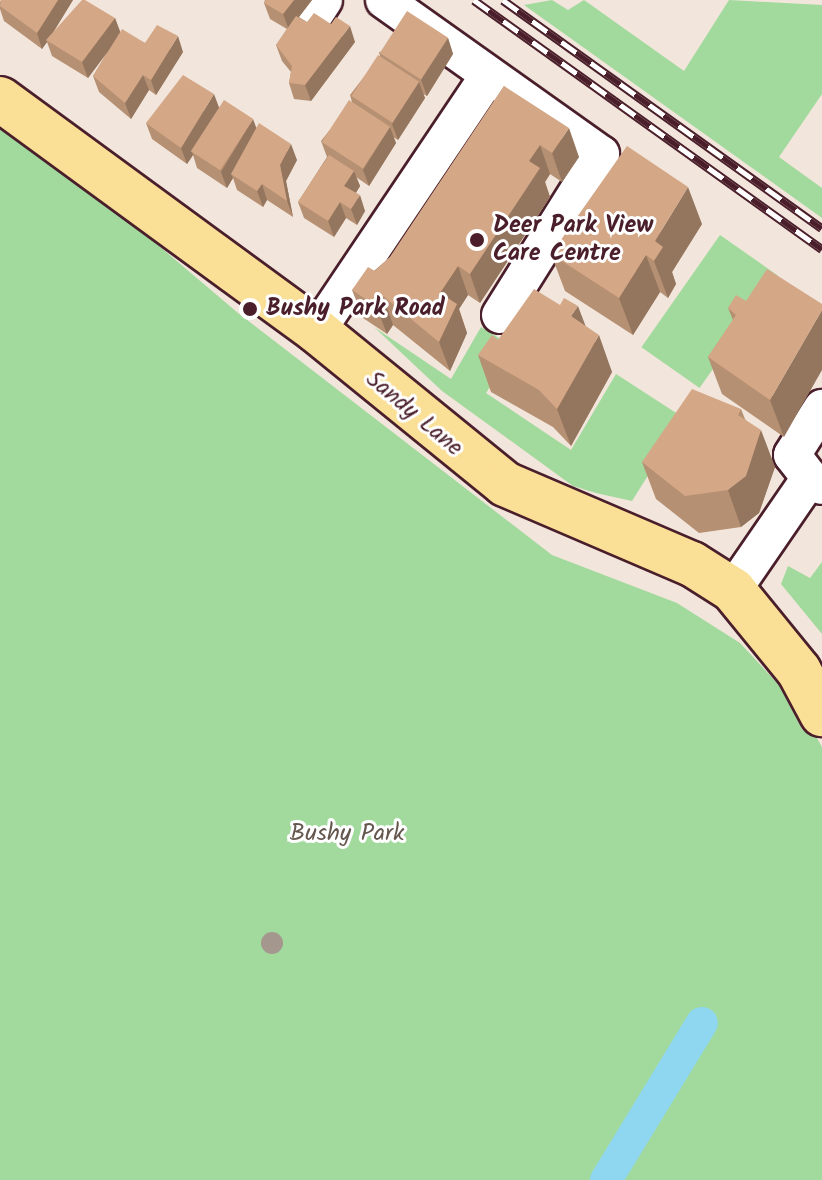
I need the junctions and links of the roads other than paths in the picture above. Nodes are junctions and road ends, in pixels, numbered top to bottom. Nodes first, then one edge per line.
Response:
1 (384, 0) edge
2 (489, 75) junction
3 (0, 99) edge
4 (500, 315) dead end
5 (317, 331) junction
6 (822, 408) edge
7 (816, 482) edge
8 (733, 590) junction
9 (822, 714) edge

1 - 2 street
2 - 4 street
2 - 5 street
3 - 5 main road, Sandy Lane
5 - 8 main road, Sandy Lane
6 - 7 street
7 - 8 street
8 - 9 main road, Sandy Lane

